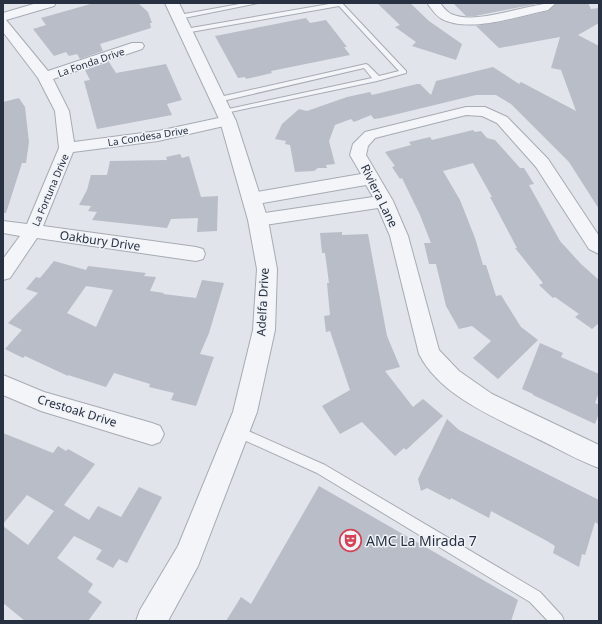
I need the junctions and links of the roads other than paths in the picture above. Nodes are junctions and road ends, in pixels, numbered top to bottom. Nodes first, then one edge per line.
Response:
1 (50, 3) edge
2 (255, 3) edge
3 (339, 3) edge
4 (433, 3) edge
5 (550, 3) edge
6 (3, 17) edge
7 (179, 17) edge
8 (3, 23) edge
9 (137, 46) dead end
10 (45, 78) junction
11 (377, 78) junction
12 (224, 111) junction
13 (68, 148) junction
14 (372, 178) junction
15 (312, 188) junction
16 (251, 198) junction
17 (384, 201) junction
18 (320, 210) junction
19 (258, 220) junction
20 (3, 227) edge
21 (32, 232) junction
22 (599, 247) edge
23 (196, 254) dead end
24 (3, 273) edge
25 (3, 385) edge
26 (238, 432) junction
27 (152, 434) dead end
28 (599, 457) edge
29 (151, 621) edge
30 (556, 621) edge

1 - 6 street
2 - 7 lane
3 - 7 lane
3 - 11 lane
4 - 5 street
7 - 12 street, Adelfa Drive
8 - 10 street, La Fortuna Drive
9 - 10 street, La Fonda Drive
10 - 13 street, La Fortuna Drive
11 - 12 lane
11 - 12 lane
12 - 13 street, La Condesa Drive
12 - 16 street, Adelfa Drive
13 - 21 street, La Fortuna Drive
14 - 15 street
14 - 17 street, Riviera Lane
14 - 22 street, Riviera Lane
15 - 16 street
15 - 18 street
16 - 19 street, Adelfa Drive
17 - 18 street
17 - 28 street, Riviera Lane
18 - 19 street
19 - 26 street, Adelfa Drive
20 - 21 street, Oakbury Drive
21 - 23 street, Oakbury Drive
21 - 24 street, La Fortuna Drive
25 - 27 street, Crestoak Drive
26 - 29 street, Adelfa Drive
26 - 30 lane

